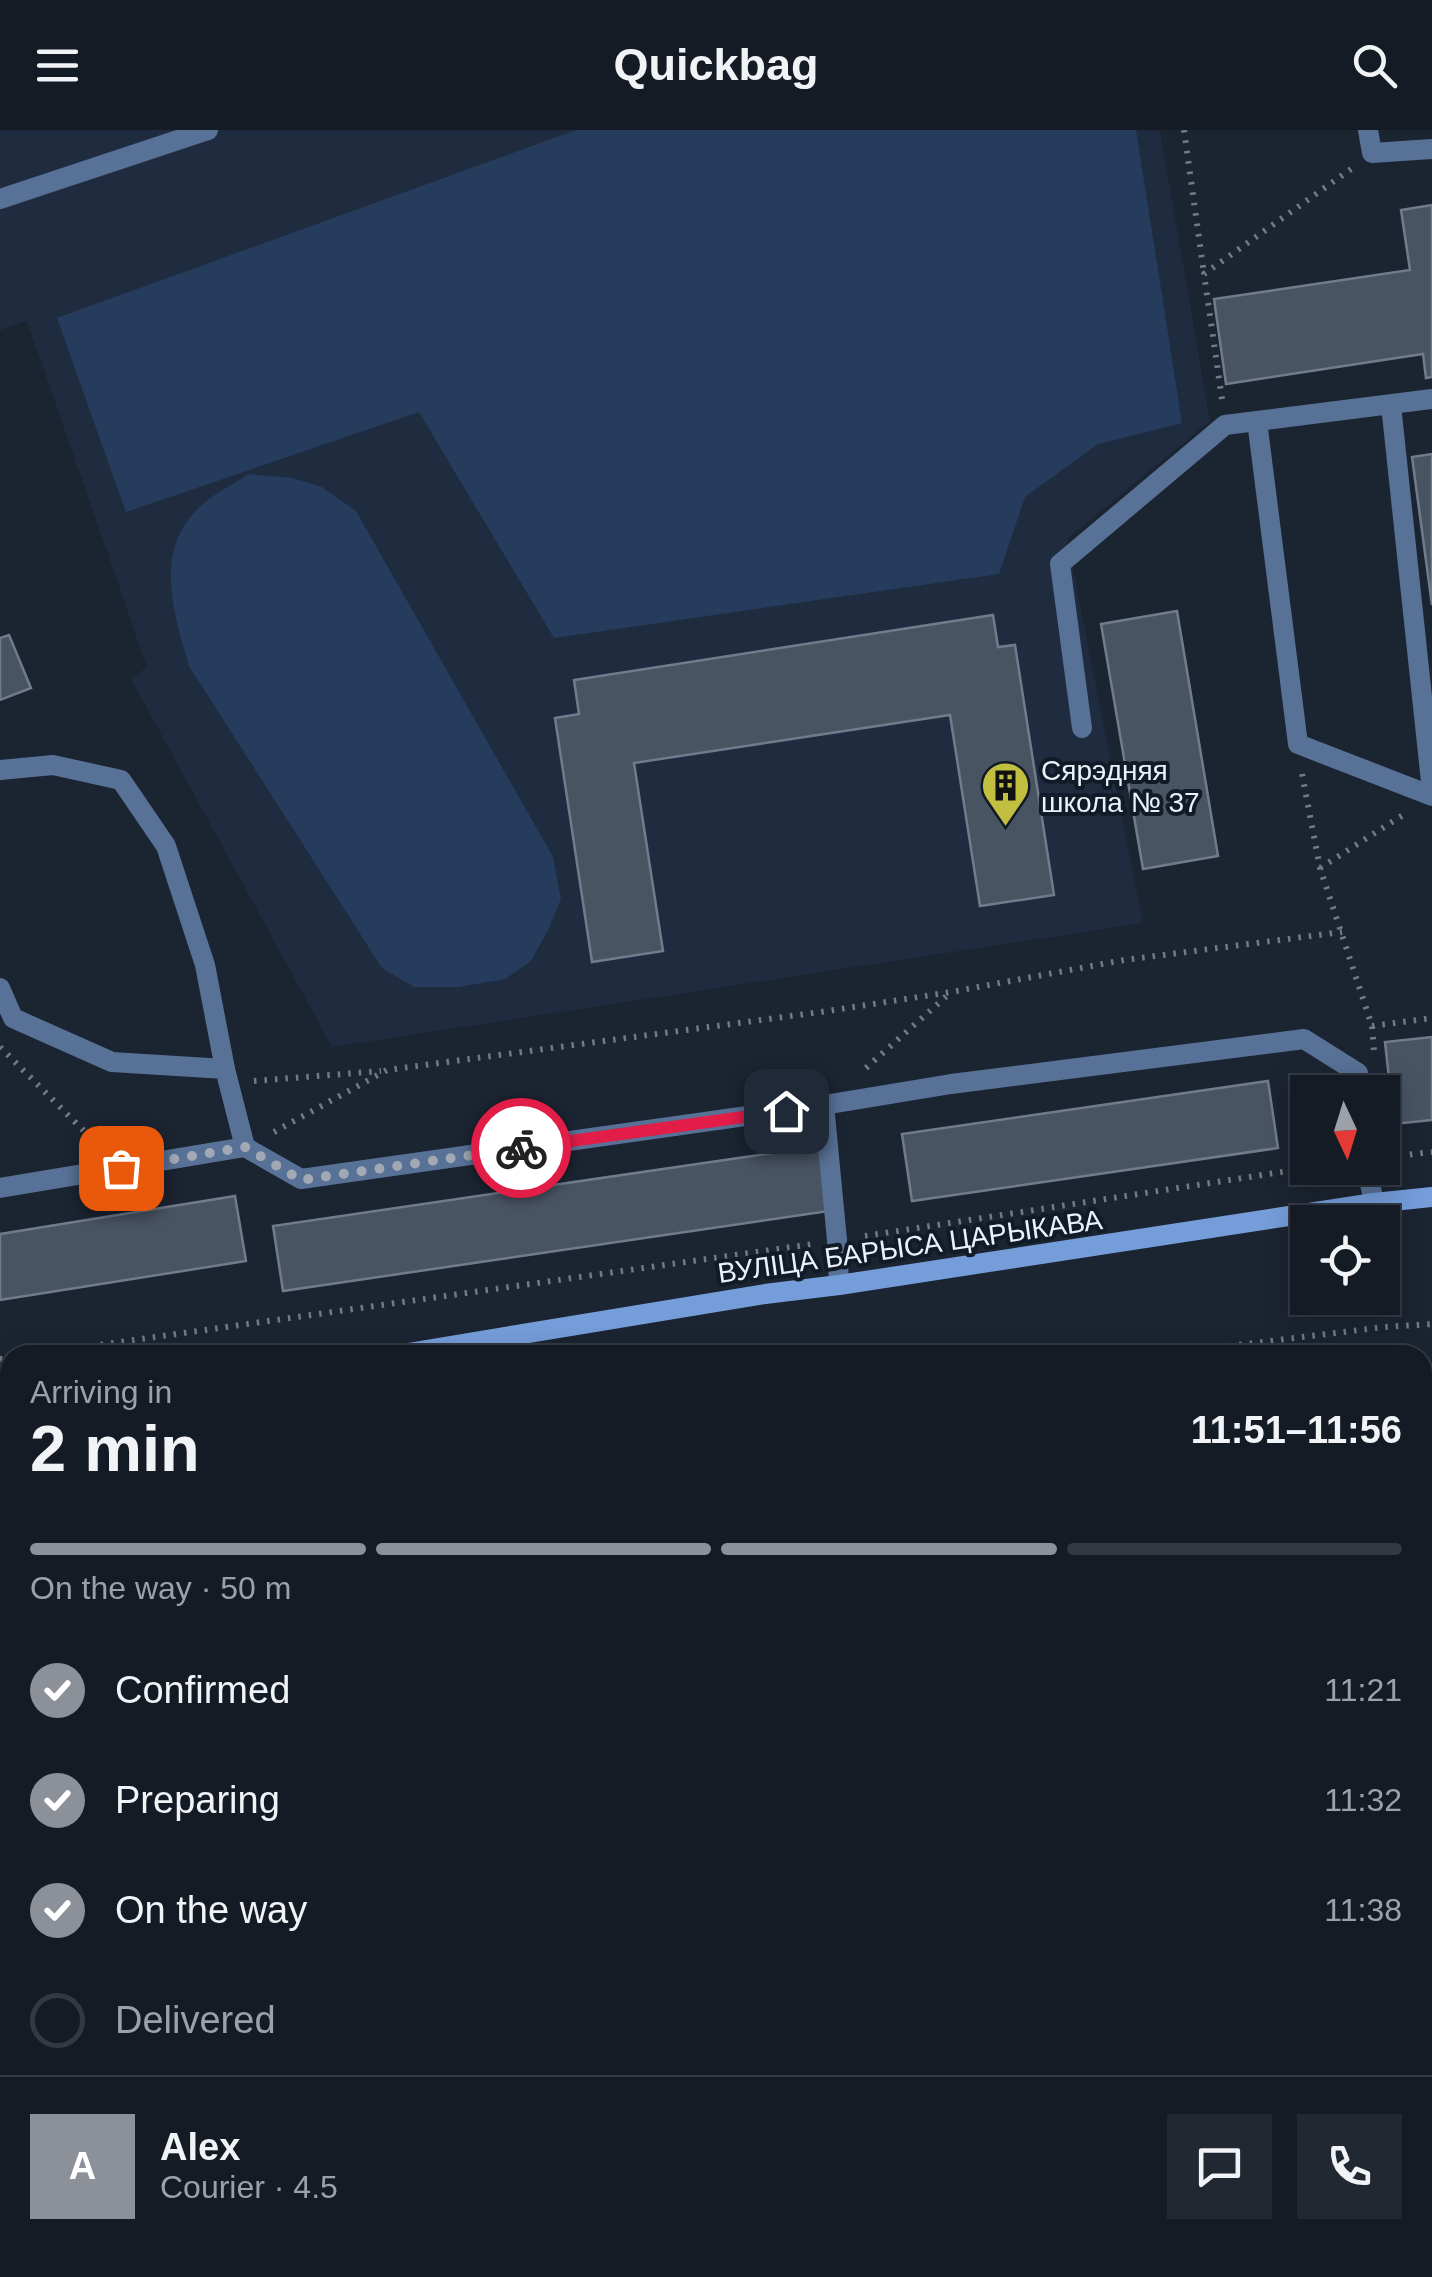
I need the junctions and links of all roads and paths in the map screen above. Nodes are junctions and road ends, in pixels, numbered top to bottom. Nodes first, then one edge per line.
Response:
1 (208, 130) edge
2 (1184, 130) edge
3 (1368, 130) edge
4 (1432, 148) edge
5 (1372, 153) junction
6 (0, 199) edge
7 (1204, 274) junction
8 (1432, 398) edge
9 (1391, 405) junction
10 (1257, 421) junction
11 (1225, 425) junction
12 (1082, 728) dead end
13 (1298, 744) junction
14 (0, 770) edge
15 (1427, 798) edge
16 (1320, 868) junction
17 (1342, 932) junction
18 (0, 988) edge
19 (951, 992) junction
20 (1432, 1018) edge
21 (1372, 1026) junction
22 (0, 1047) edge
23 (1375, 1059) dead end
24 (387, 1070) junction
25 (1358, 1075) edge
26 (227, 1076) junction
27 (824, 1106) junction
28 (245, 1147) junction
29 (1432, 1152) edge
30 (1400, 1156) edge
31 (121, 1168) junction
32 (1290, 1171) edge
33 (1370, 1185) edge
34 (0, 1188) edge
35 (1432, 1198) edge
36 (1374, 1203) junction
37 (838, 1240) junction
38 (840, 1285) junction
39 (1432, 1324) edge
40 (98, 1345) edge
41 (456, 1345) edge
42 (1237, 1345) edge

1 - 6 street
2 - 7 path
3 - 5 street
4 - 5 street
5 - 7 path
7 - 11 path
8 - 9 street
9 - 10 street
9 - 15 street
10 - 11 street
10 - 13 street
11 - 12 street
13 - 15 street
13 - 16 path
14 - 26 street
15 - 16 path
16 - 17 path
17 - 19 path
17 - 21 path
18 - 26 street
19 - 24 path
19 - 27 path
20 - 21 path
21 - 23 path
22 - 31 path
24 - 26 path
24 - 28 path
25 - 27 street
26 - 28 street
27 - 28 street
27 - 37 street
28 - 31 street
29 - 30 path
31 - 34 street
32 - 37 path
33 - 36 street
35 - 36 main road, ВУЛІЦА БАРЫСА ЦАРЫКАВА
36 - 38 main road, ВУЛІЦА БАРЫСА ЦАРЫКАВА
37 - 38 street
37 - 40 path
38 - 41 main road, ВУЛІЦА БАРЫСА ЦАРЫКАВА
39 - 42 path

